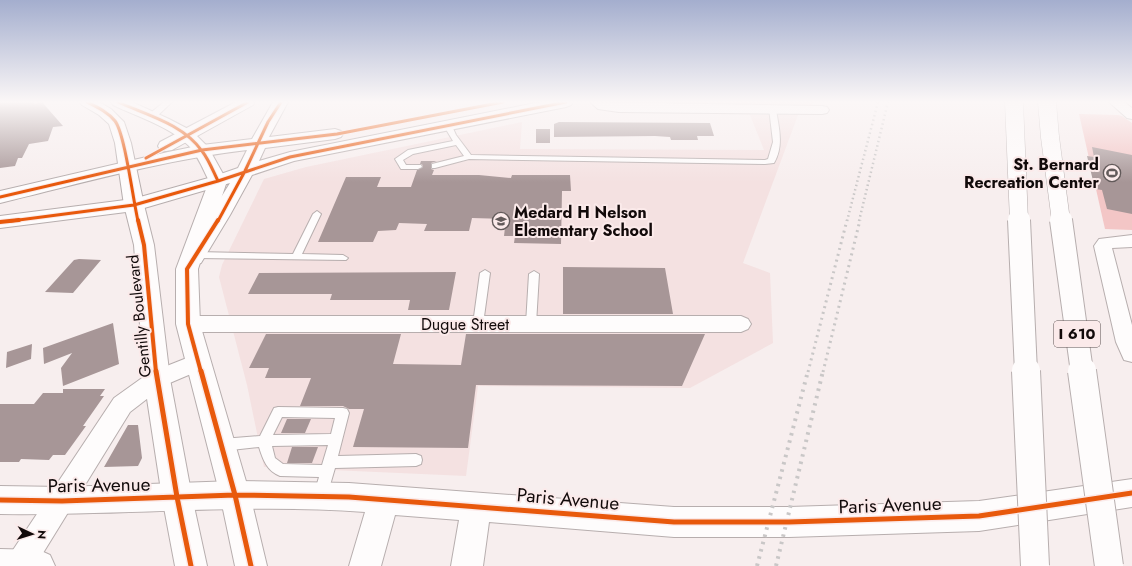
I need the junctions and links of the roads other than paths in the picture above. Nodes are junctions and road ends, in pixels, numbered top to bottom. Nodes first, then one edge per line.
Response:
1 (118, 128) edge
2 (174, 128) edge
3 (198, 128) edge
4 (265, 128) edge
5 (370, 128) edge
6 (435, 128) edge
7 (449, 128) edge
8 (775, 128) edge
9 (1015, 128) edge
10 (1049, 128) edge
11 (186, 135) junction
12 (258, 143) junction
13 (458, 143) junction
14 (202, 150) junction
15 (469, 157) junction
16 (127, 166) junction
17 (435, 166) dead end
18 (418, 167) dead end
19 (245, 171) junction
20 (218, 181) junction
21 (0, 197) edge
22 (134, 205) junction
23 (317, 214) dead end
24 (0, 222) edge
25 (1132, 241) edge
26 (296, 257) junction
27 (343, 258) dead end
28 (192, 262) junction
29 (486, 273) dead end
30 (534, 274) dead end
31 (188, 324) junction
32 (478, 324) junction
33 (531, 324) junction
34 (741, 324) dead end
35 (1132, 354) edge
36 (198, 362) junction
37 (157, 379) junction
38 (336, 439) junction
39 (264, 441) junction
40 (220, 445) junction
41 (416, 460) dead end
42 (326, 476) junction
43 (1132, 493) edge
44 (235, 495) junction
45 (177, 497) junction
46 (384, 499) junction
47 (0, 500) edge
48 (62, 501) junction
49 (476, 506) junction
50 (20, 566) edge
51 (191, 566) edge
52 (251, 566) edge
53 (366, 566) edge
54 (467, 566) edge
55 (1036, 566) edge
56 (1109, 566) edge

1 - 16 main road, Gentilly Boulevard
2 - 11 main road
3 - 11 main road
4 - 12 main road
5 - 12 main road
6 - 19 main road
7 - 13 lane
8 - 15 lane
9 - 55 main road, bridge
10 - 56 main road, I 610, bridge
11 - 14 main road
11 - 16 main road
12 - 14 main road
12 - 19 main road
13 - 15 lane
13 - 18 lane
14 - 16 main road
14 - 20 main road
15 - 17 lane
16 - 21 main road
16 - 22 main road, Gentilly Boulevard
19 - 20 main road
19 - 28 main road
20 - 22 main road
20 - 28 main road
22 - 24 main road
22 - 37 main road, Gentilly Boulevard
23 - 26 lane
25 - 35 street
26 - 27 lane
26 - 28 lane
28 - 31 main road
29 - 32 lane
30 - 33 lane
31 - 32 street, Dugue Street
31 - 36 main road
32 - 33 street, Dugue Street
33 - 34 street, Dugue Street
36 - 37 street
36 - 40 main road
37 - 45 main road, Gentilly Boulevard
37 - 48 street
38 - 39 lane
38 - 39 lane
38 - 42 lane
39 - 40 lane
39 - 42 lane
40 - 44 main road
41 - 42 lane
42 - 44 main road, Paris Avenue
42 - 46 main road, Paris Avenue
43 - 49 main road, Paris Avenue
44 - 45 main road, Paris Avenue
44 - 52 main road
45 - 48 main road, Paris Avenue
45 - 51 main road, Gentilly Boulevard
46 - 49 main road, Paris Avenue
46 - 53 main road
47 - 48 main road, Paris Avenue
48 - 50 street
49 - 54 main road

